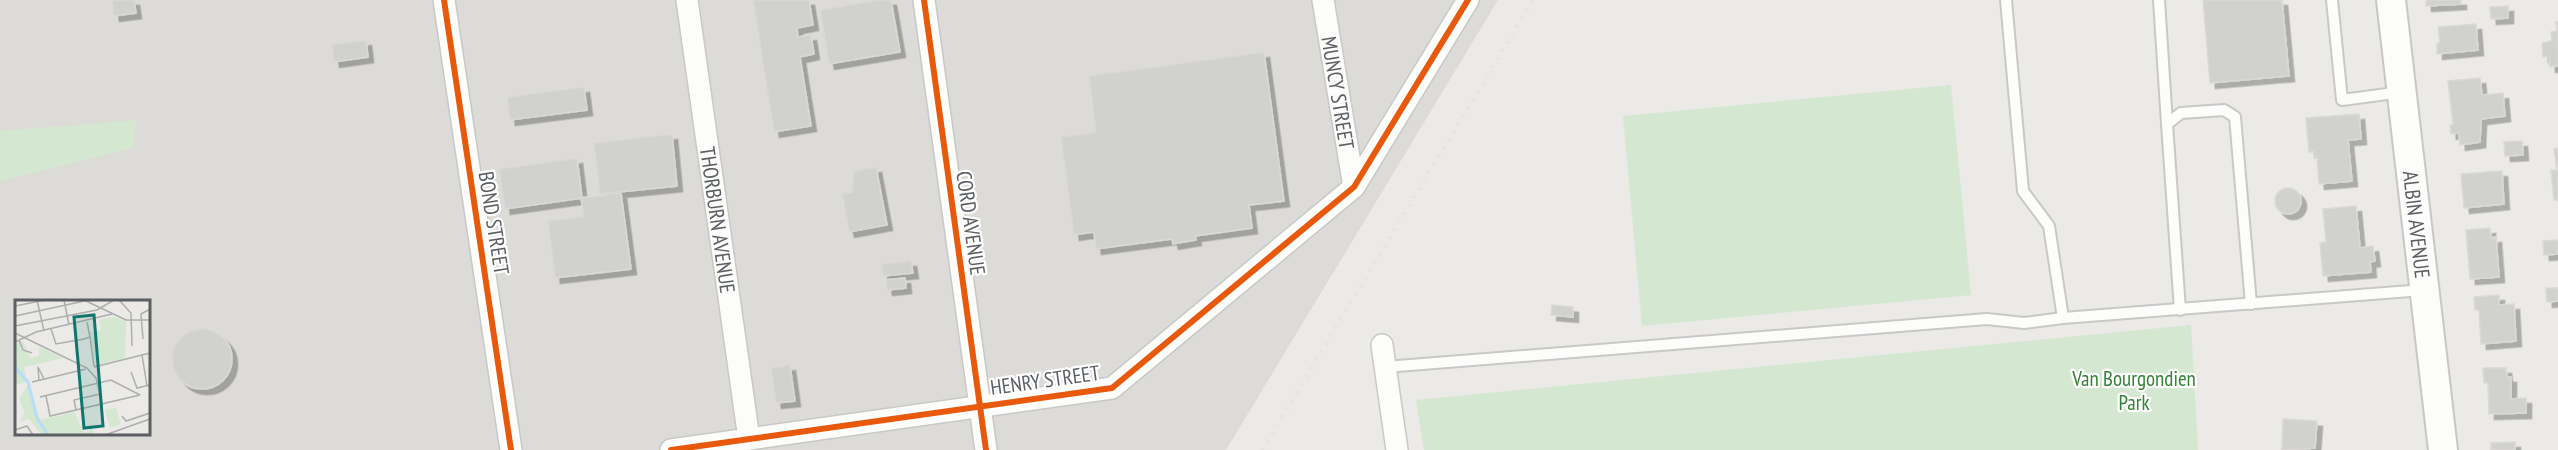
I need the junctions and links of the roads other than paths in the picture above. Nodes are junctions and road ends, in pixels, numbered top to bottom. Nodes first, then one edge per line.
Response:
1 (444, 0) edge
2 (687, 0) edge
3 (924, 0) edge
4 (1323, 0) edge
5 (1468, 0) edge
6 (2006, 0) edge
7 (2159, 0) edge
8 (2332, 0) edge
9 (2391, 0) edge
10 (2402, 92) junction
11 (2167, 124) junction
12 (1354, 187) junction
13 (2424, 290) junction
14 (2251, 304) junction
15 (2180, 310) junction
16 (2063, 318) junction
17 (1382, 345) dead end
18 (1385, 367) junction
19 (980, 406) junction
20 (749, 439) junction
21 (511, 450) edge
22 (671, 450) edge
23 (986, 450) edge
24 (1397, 450) edge
25 (2443, 450) edge

1 - 21 street, BOND STREET
2 - 20 street, THORBURN AVENUE
3 - 19 street, CORD AVENUE
4 - 12 street, MUNCY STREET
5 - 12 street, HENRY STREET
6 - 16 lane
7 - 11 lane
8 - 10 lane
9 - 10 street, ALBIN AVENUE
10 - 13 street, ALBIN AVENUE
11 - 14 lane
11 - 15 lane
12 - 19 street, HENRY STREET
13 - 14 lane
13 - 25 street, ALBIN AVENUE
14 - 15 lane
15 - 16 lane
16 - 18 lane
17 - 18 street
18 - 24 street
19 - 20 street, HENRY STREET
19 - 23 street, CORD AVENUE
20 - 22 street, HENRY STREET

